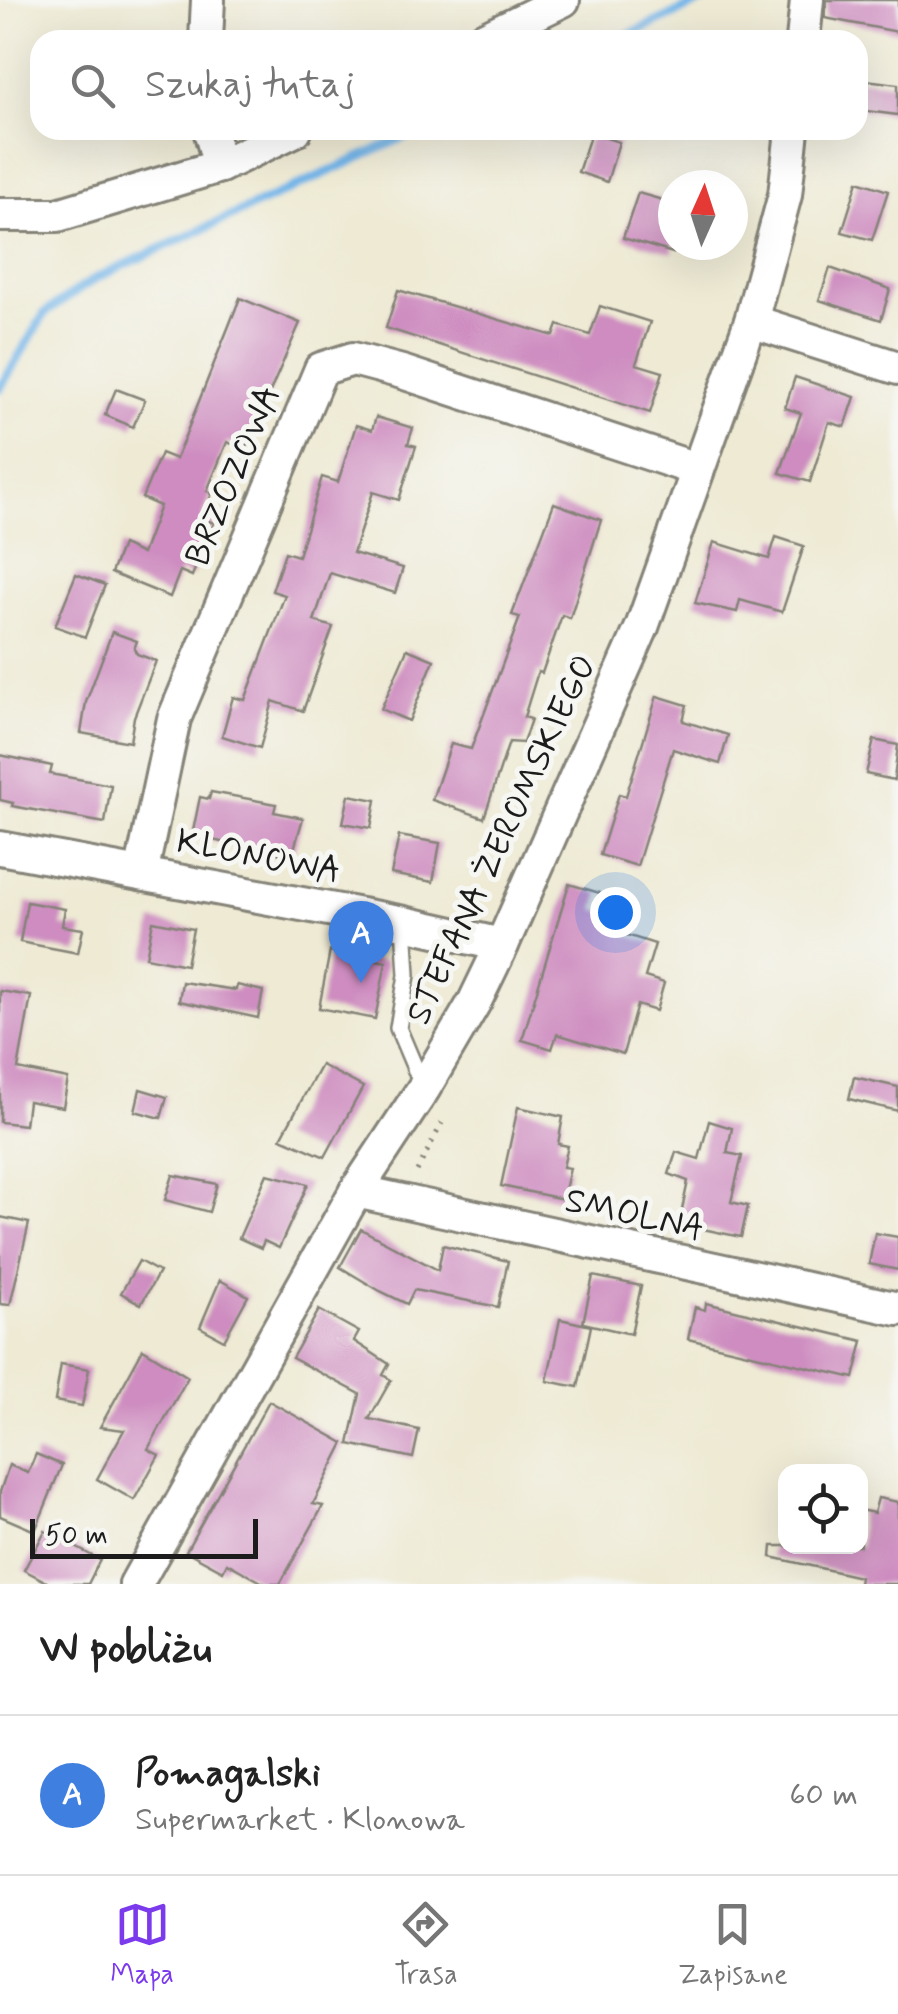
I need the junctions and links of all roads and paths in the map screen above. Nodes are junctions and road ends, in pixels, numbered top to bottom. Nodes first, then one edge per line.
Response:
1 (208, 0) edge
2 (563, 0) edge
3 (808, 0) edge
4 (206, 30) edge
5 (502, 30) edge
6 (804, 30) edge
7 (213, 140) edge
8 (274, 140) edge
9 (791, 140) edge
10 (220, 166) junction
11 (0, 215) edge
12 (750, 321) junction
13 (898, 368) edge
14 (696, 469) junction
15 (0, 848) edge
16 (141, 874) junction
17 (404, 923) junction
18 (502, 945) junction
19 (424, 1088) junction
20 (356, 1191) junction
21 (898, 1310) edge
22 (136, 1584) edge

1 - 4 street
2 - 5 street
3 - 6 street
7 - 10 street
8 - 10 street
9 - 12 street, STEFANA ŻEROMSKIEGO
10 - 11 street
12 - 13 street
12 - 14 street, STEFANA ŻEROMSKIEGO
14 - 16 street, BRZOZOWA
14 - 18 street, STEFANA ŻEROMSKIEGO
15 - 16 street, KLONOWA
16 - 17 street, KLONOWA
17 - 18 street, KLONOWA
17 - 19 lane
18 - 19 street, STEFANA ŻEROMSKIEGO
19 - 20 street, STEFANA ŻEROMSKIEGO
20 - 21 street, SMOLNA
20 - 22 street, STEFANA ŻEROMSKIEGO

